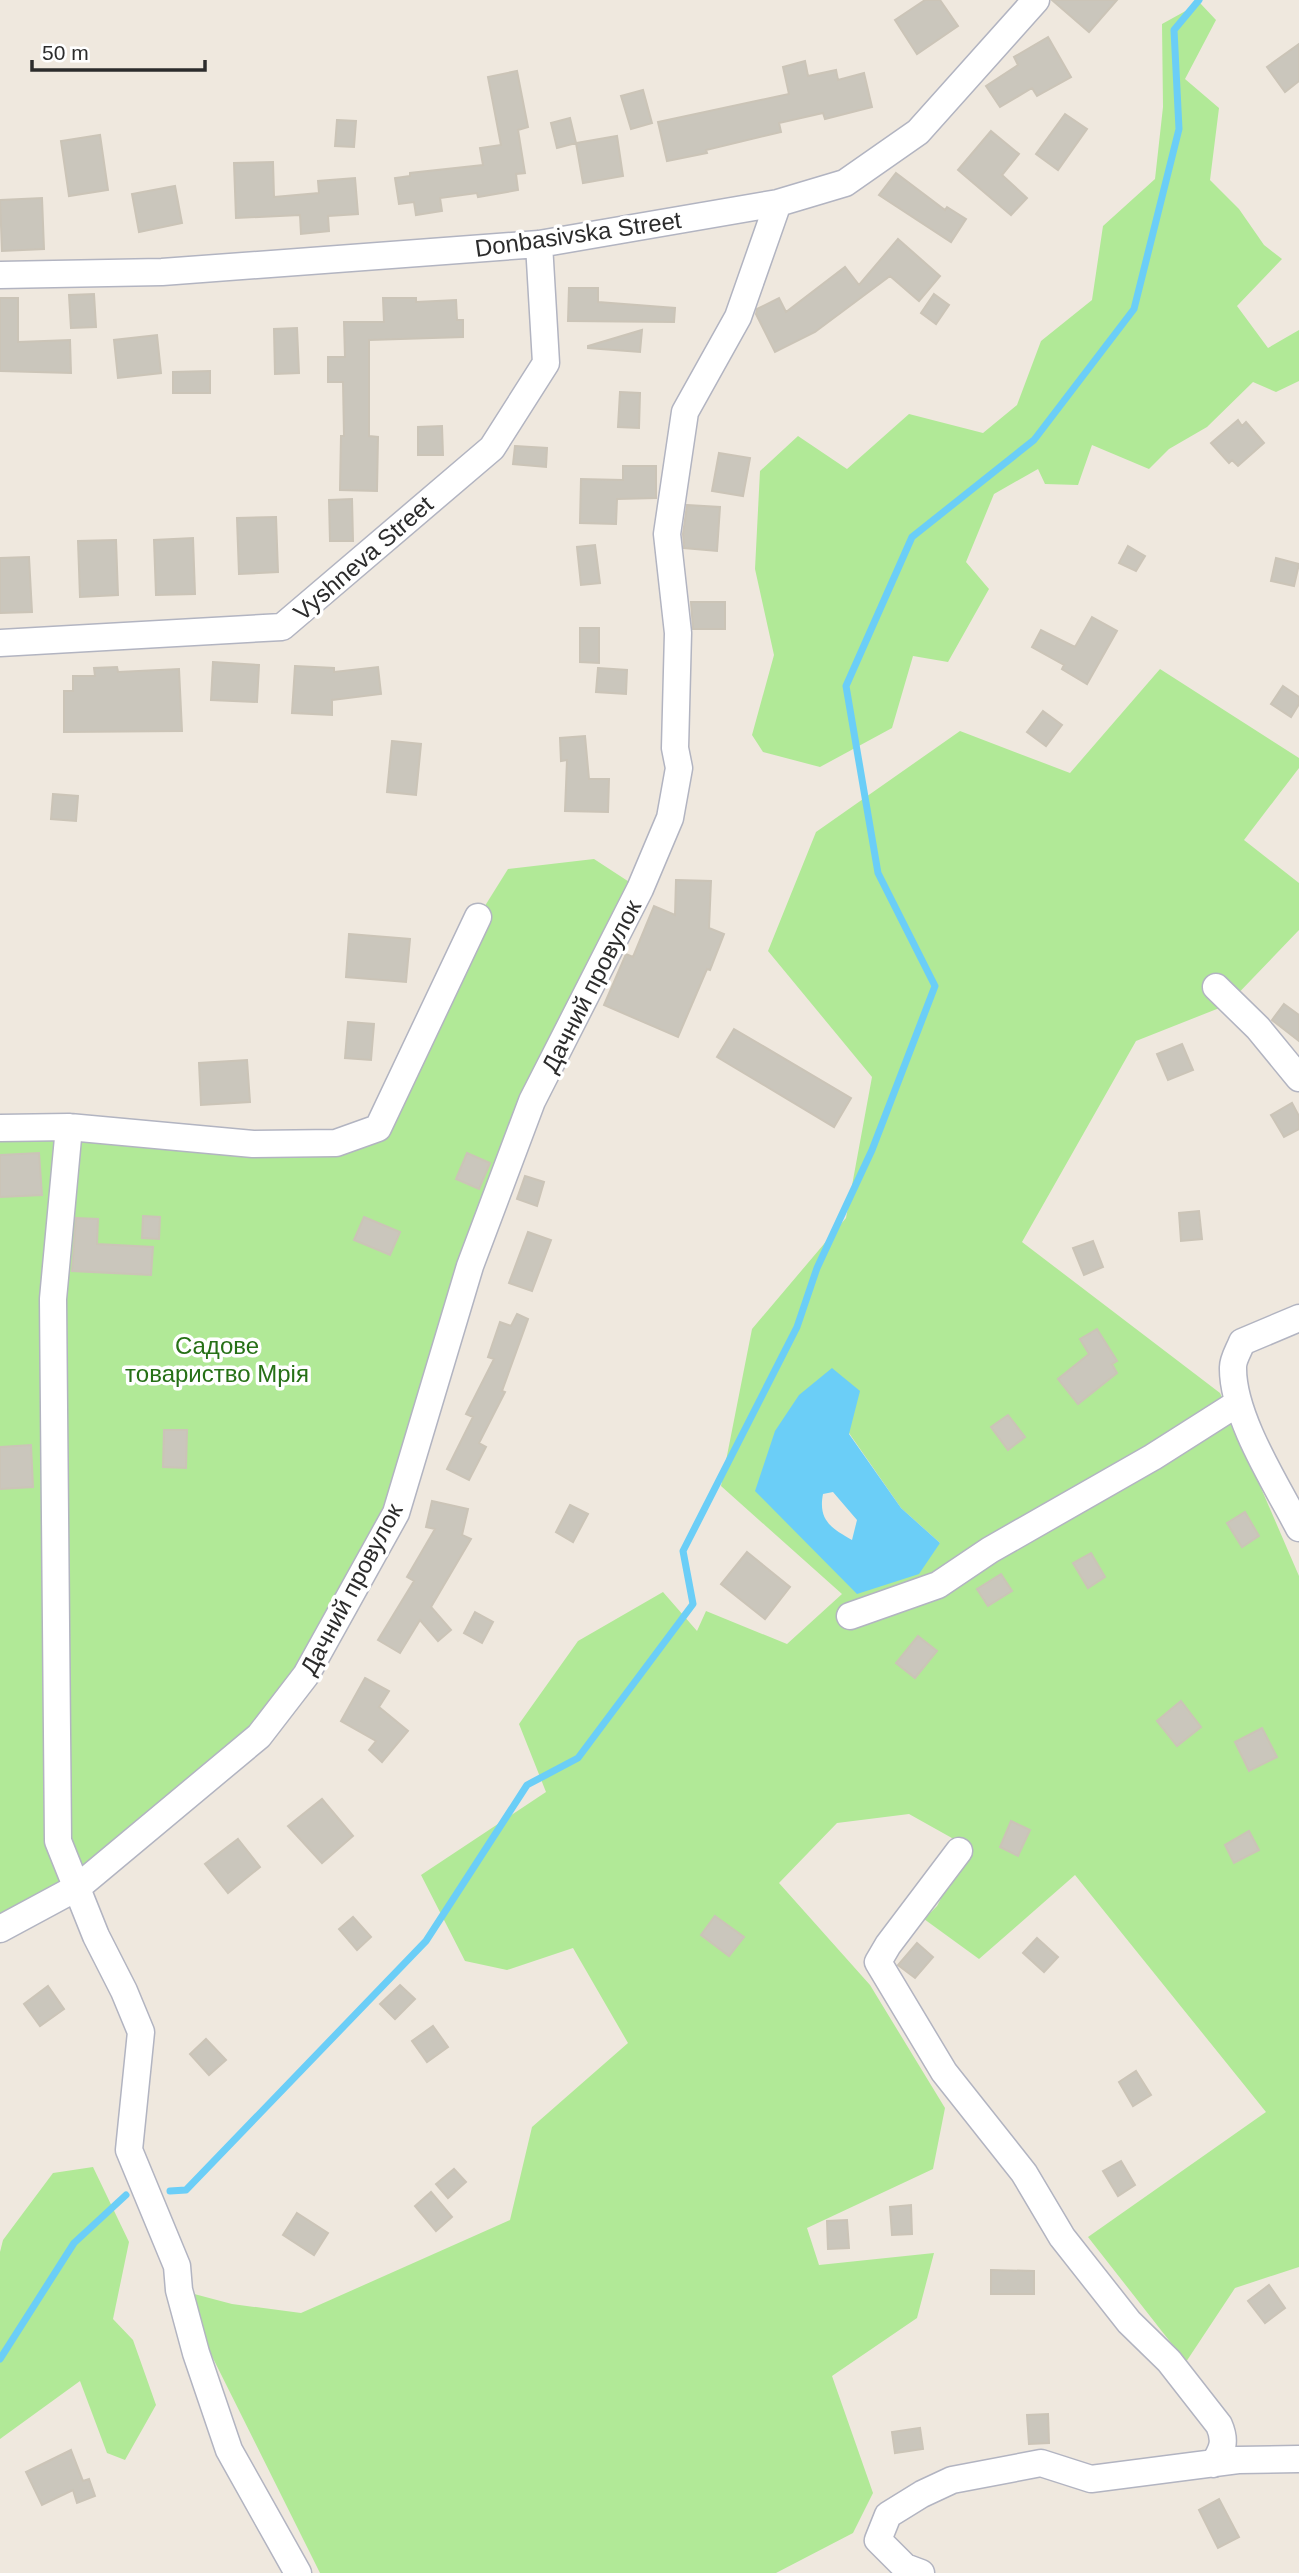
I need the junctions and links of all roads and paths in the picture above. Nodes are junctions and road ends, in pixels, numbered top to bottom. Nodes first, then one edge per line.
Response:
1 (1036, 0) edge
2 (778, 203) junction
3 (539, 244) junction
4 (0, 275) edge
5 (0, 643) edge
6 (478, 917) dead end
7 (1216, 987) dead end
8 (1299, 1078) edge
9 (69, 1127) junction
10 (0, 1128) edge
11 (1299, 1318) edge
12 (1238, 1403) junction
13 (1299, 1528) edge
14 (850, 1616) dead end
15 (959, 1851) dead end
16 (78, 1887) junction
17 (0, 1929) edge
18 (0, 1938) edge
19 (1299, 2459) edge
20 (1213, 2464) junction
21 (298, 2573) edge
22 (920, 2573) edge

1 - 2 street, Donbasivska Street
2 - 3 street, Donbasivska Street
2 - 16 street, Дачний провулок
3 - 4 street, Donbasivska Street
3 - 5 street, Vyshneva Street
6 - 9 street
7 - 8 street
9 - 10 street
9 - 16 street
11 - 12 street
12 - 13 street
12 - 14 street
15 - 20 street
16 - 17 street
16 - 18 street
16 - 21 street
19 - 20 street
20 - 22 street

